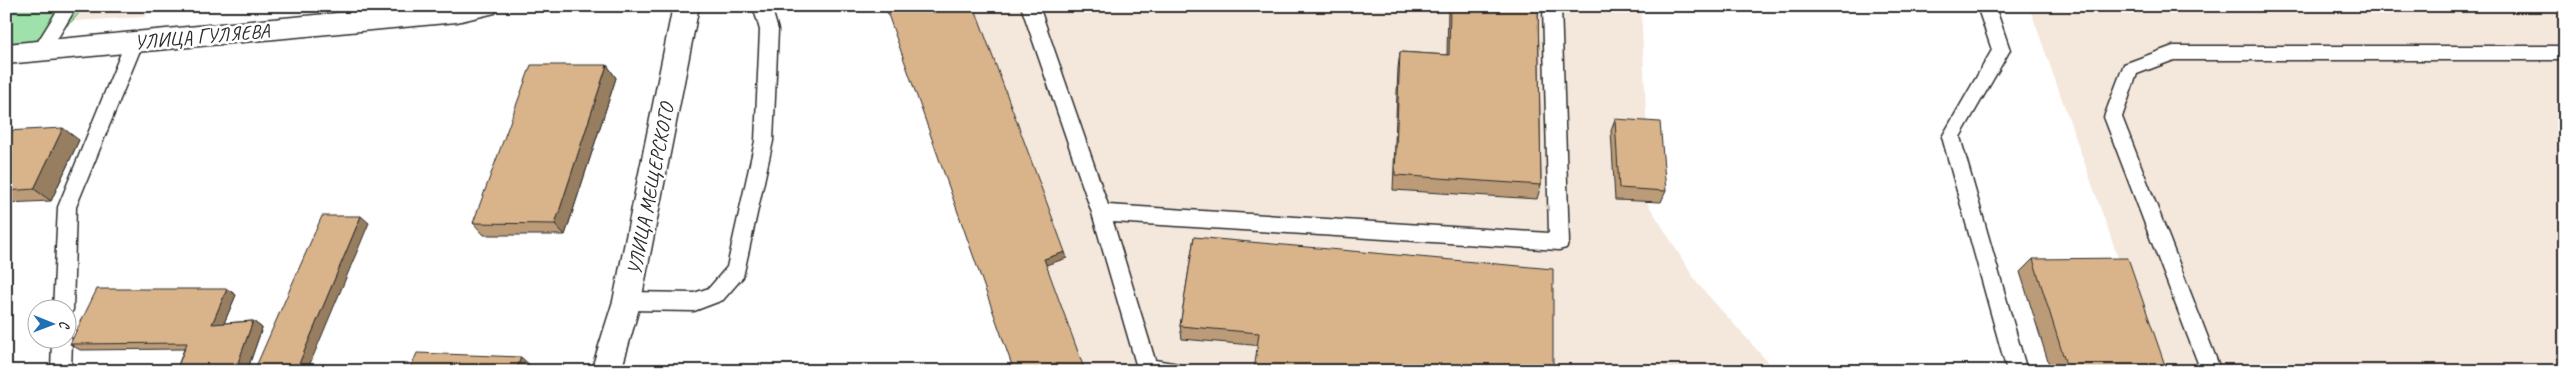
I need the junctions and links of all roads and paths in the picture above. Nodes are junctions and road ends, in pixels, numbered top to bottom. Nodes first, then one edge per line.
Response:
1 (68, 6) edge
2 (486, 6) edge
3 (686, 6) edge
4 (762, 6) edge
5 (1030, 6) edge
6 (1552, 6) edge
7 (1986, 6) edge
8 (134, 43) junction
9 (41, 51) junction
10 (2565, 53) edge
11 (6, 54) edge
12 (1101, 213) junction
13 (63, 300) edge
14 (627, 301) junction
15 (62, 350) edge
16 (1147, 370) edge
17 (61, 371) edge
18 (606, 371) edge
19 (1172, 371) edge
20 (2017, 371) edge
21 (2210, 371) edge

1 - 9 lane
2 - 8 street, УЛИЦА ГУЛЯЕВА
3 - 14 street, УЛИЦА МЕЩЕРСКОГО
4 - 14 lane
5 - 12 lane
6 - 12 lane
7 - 20 lane
8 - 9 street, УЛИЦА ГУЛЯЕВА
8 - 13 lane
9 - 11 street, УЛИЦА ГУЛЯЕВА
10 - 21 lane
12 - 16 lane
14 - 18 street, УЛИЦА МЕЩЕРСКОГО
15 - 17 lane
16 - 19 lane

